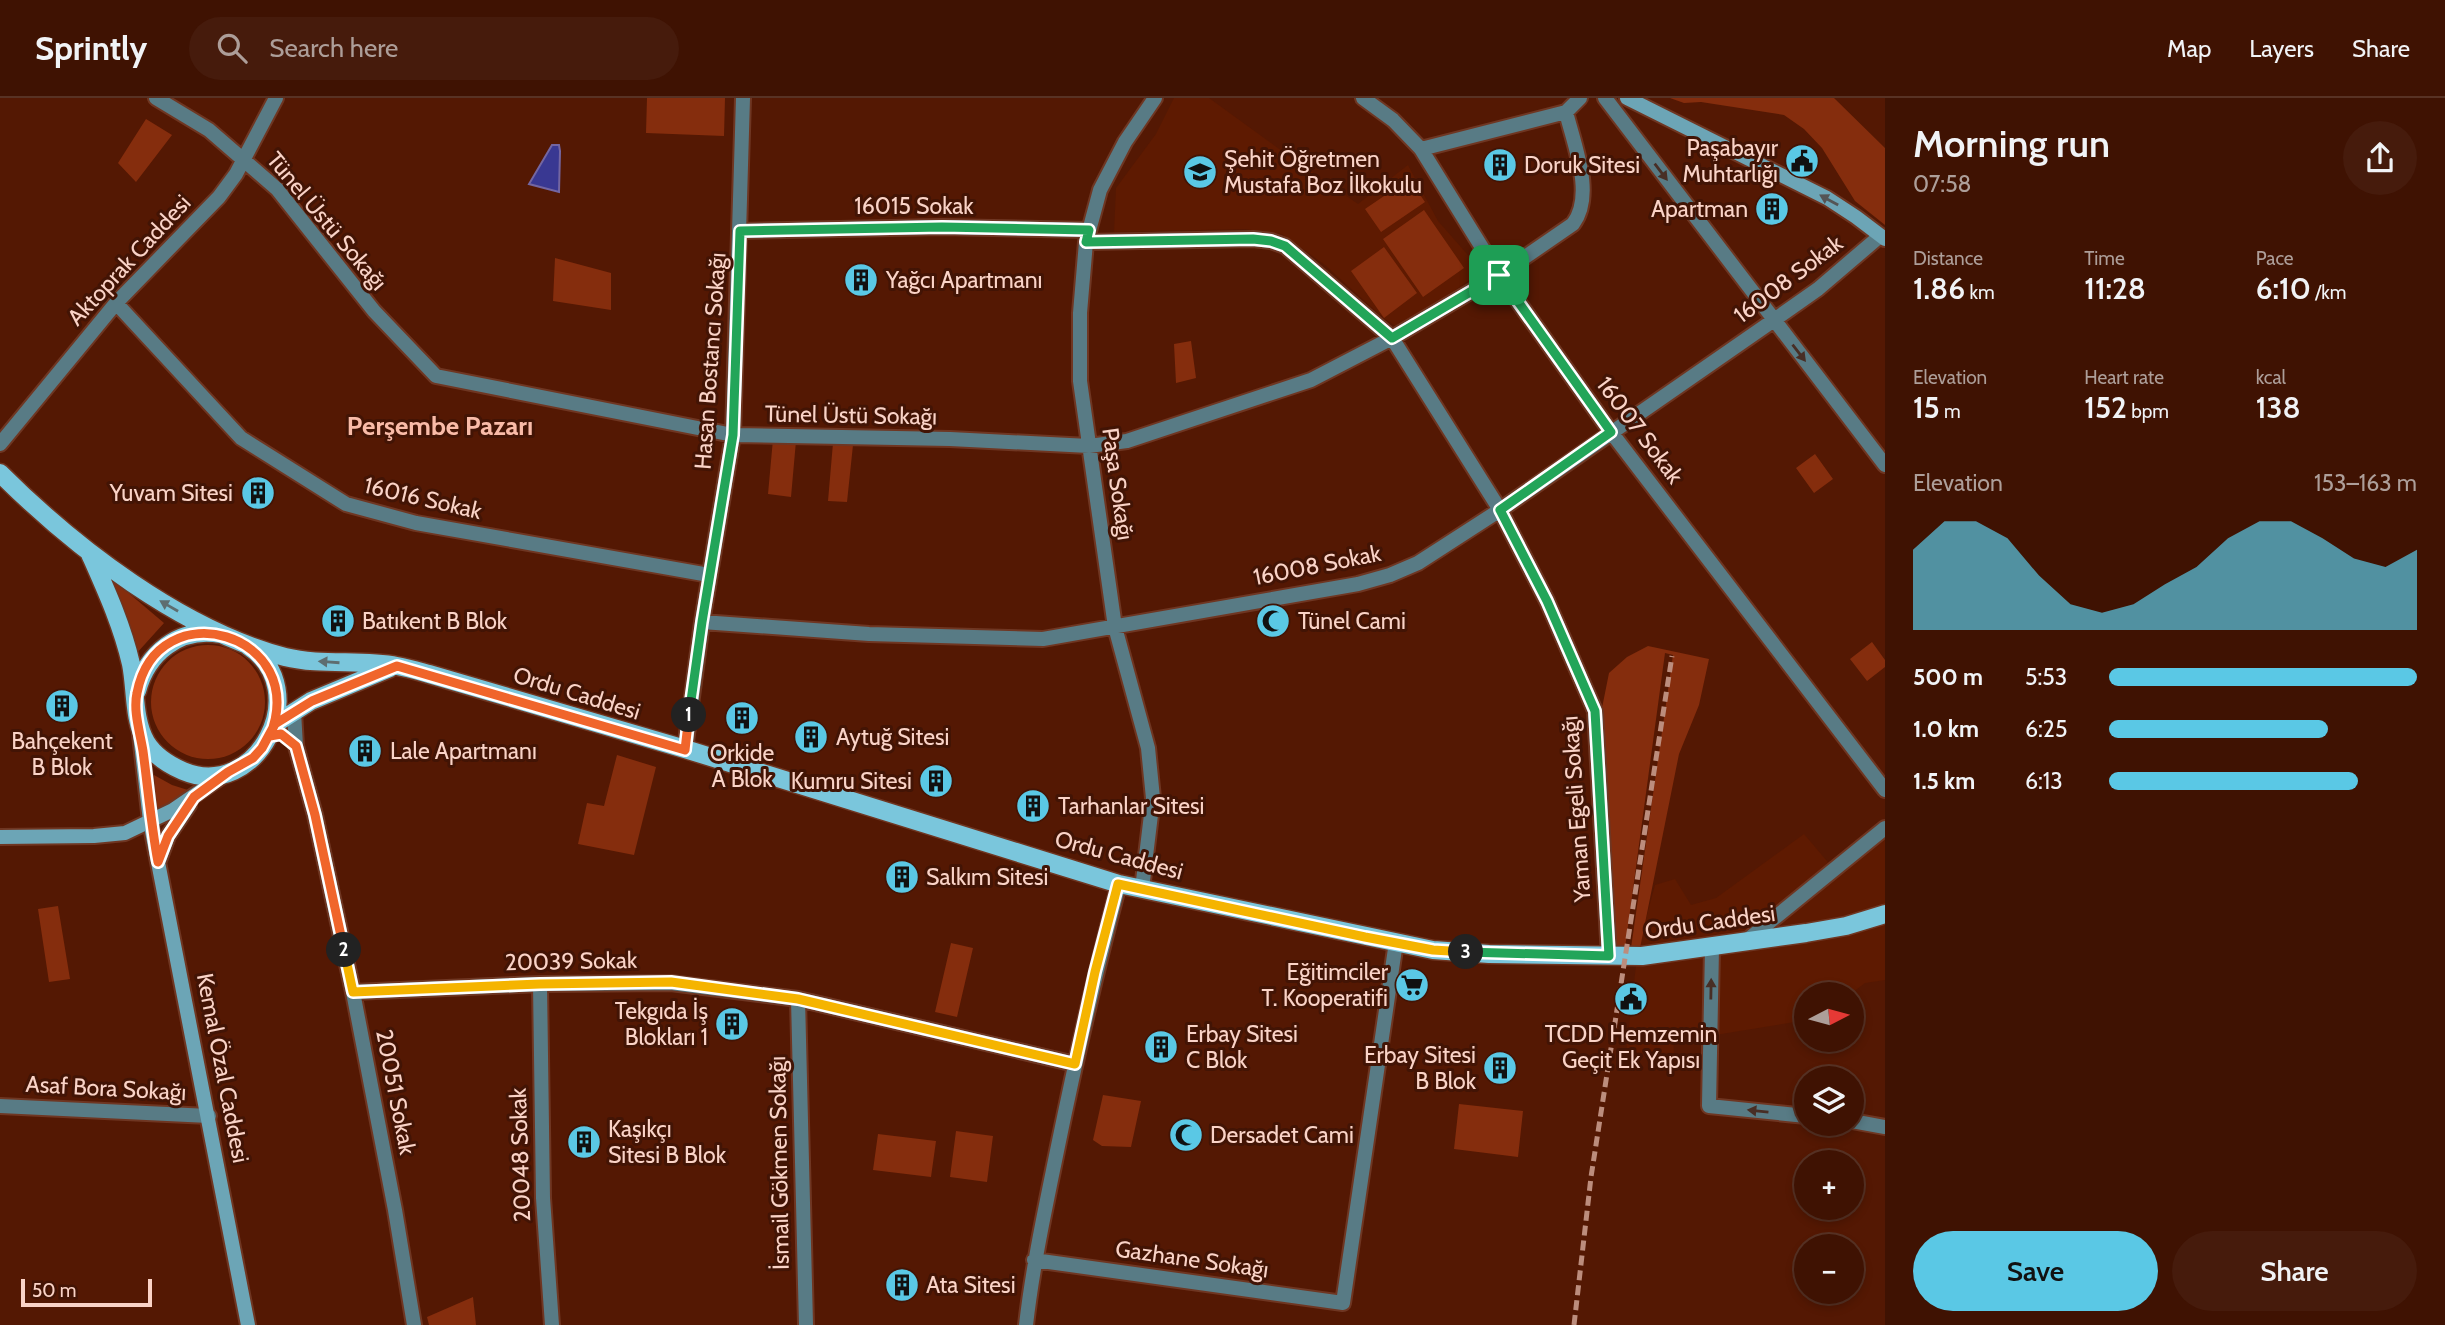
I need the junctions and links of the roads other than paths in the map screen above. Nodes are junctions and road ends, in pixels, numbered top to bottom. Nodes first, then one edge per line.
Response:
1 (156, 98) edge
2 (276, 98) edge
3 (743, 98) edge
4 (1155, 98) edge
5 (1363, 98) edge
6 (1580, 98) edge
7 (1605, 98) edge
8 (1628, 98) edge
9 (1566, 112) junction
10 (1421, 149) junction
11 (244, 159) junction
12 (740, 231) junction
13 (1088, 236) junction
14 (1882, 238) edge
15 (1499, 275) junction
16 (116, 303) junction
17 (1774, 320) junction
18 (1392, 338) junction
19 (1611, 432) junction
20 (733, 435) junction
21 (0, 444) edge
22 (1089, 446) junction
23 (1885, 465) edge
24 (0, 473) edge
25 (1500, 510) junction
26 (88, 550) junction
27 (709, 575) junction
28 (702, 622) junction
29 (1115, 627) junction
30 (233, 638) junction
31 (397, 666) junction
32 (136, 696) junction
33 (294, 712) junction
34 (137, 720) junction
35 (272, 730) junction
36 (296, 746) junction
37 (685, 750) junction
38 (228, 772) junction
39 (1885, 790) edge
40 (194, 797) junction
41 (150, 821) junction
42 (1885, 828) edge
43 (0, 837) edge
44 (158, 862) junction
45 (1118, 884) junction
46 (1142, 889) junction
47 (1885, 914) edge
48 (1396, 942) junction
49 (1744, 942) junction
50 (1712, 948) junction
51 (1609, 956) junction
52 (540, 984) junction
53 (353, 992) junction
54 (798, 999) junction
55 (1075, 1064) junction
56 (0, 1106) edge
57 (1794, 1115) edge
58 (209, 1116) junction
59 (1864, 1123) edge
60 (1885, 1127) edge
61 (1034, 1260) junction
62 (248, 1325) edge
63 (414, 1325) edge
64 (552, 1325) edge
65 (806, 1325) edge
66 (1026, 1325) edge

1 - 11 street, Tünel Üstü Sokağı
2 - 11 street, Aktoprak Caddesi
3 - 12 street, Hasan Bostancı Sokağı
4 - 13 street, Paşa Sokağı
5 - 10 street, 16007 Sokak
6 - 9 street
7 -> 17 street
14 -> 8 main road
9 - 10 street
9 - 15 street, Tünel Üstü Sokağı
10 - 15 street, 16007 Sokak
11 - 16 street, Aktoprak Caddesi
11 - 20 street, Tünel Üstü Sokağı
12 - 13 street, 16015 Sokak
12 - 20 street, Hasan Bostancı Sokağı
13 - 18 street, Yaman Egeli Sokağı
13 - 22 street, Paşa Sokağı
14 - 17 street, 16008 Sokak
15 - 18 street, Tünel Üstü Sokağı
15 - 19 street, 16007 Sokak
16 - 21 street, Aktoprak Caddesi
16 - 27 street, 16016 Sokak
17 - 19 street, 16008 Sokak
17 -> 23 street
18 - 22 street, Tünel Üstü Sokağı
18 - 25 street, Yaman Egeli Sokağı
19 - 25 street, 16008 Sokak
19 - 39 street, 16007 Sokak
20 - 22 street, Tünel Üstü Sokağı
20 - 27 street, Hasan Bostancı Sokağı
22 - 29 street, Paşa Sokağı
24 - 26 main road
25 - 29 street, 16008 Sokak
25 - 51 street, Yaman Egeli Sokağı
30 -> 26 main road
26 - 32 main road
27 - 28 street, Hasan Bostancı Sokağı
28 - 29 street, 16008 Sokak
28 - 37 street, Hasan Bostancı Sokağı
29 - 46 street, Paşa Sokağı
31 -> 30 main road, Ordu Caddesi
30 - 32 main road
30 - 35 main road
31 - 33 main road
31 - 37 main road, Ordu Caddesi
32 - 34 main road
33 - 35 main road
33 - 36 street, 20051 Sokak
34 - 38 main road
34 - 41 main road, Kemal Özal Caddesi
35 - 36 street
35 - 38 main road
36 - 53 street, 20051 Sokak
37 - 45 main road, Ordu Caddesi
38 - 40 main road
40 - 41 main road
40 - 44 main road
41 - 43 main road
41 - 44 main road, Kemal Özal Caddesi
42 - 49 street
44 - 58 main road, Kemal Özal Caddesi
45 - 46 main road, Ordu Caddesi
45 - 55 street
46 - 48 main road, Ordu Caddesi
47 - 49 main road, Ordu Caddesi
48 - 51 main road, Ordu Caddesi
48 - 61 street, Gazhane Sokağı
49 - 50 main road, Ordu Caddesi
50 - 51 main road, Ordu Caddesi
57 -> 50 street
52 - 53 street, 20039 Sokak
52 - 54 street, 20039 Sokak
52 - 64 street, 20048 Sokak
53 - 63 street, 20051 Sokak
54 - 55 street, 20039 Sokak
54 - 65 street, İsmail Gökmen Sokağı
55 - 61 street
56 - 58 street, Asaf Bora Sokağı
58 - 62 main road, Kemal Özal Caddesi
59 - 60 street
61 - 66 street

